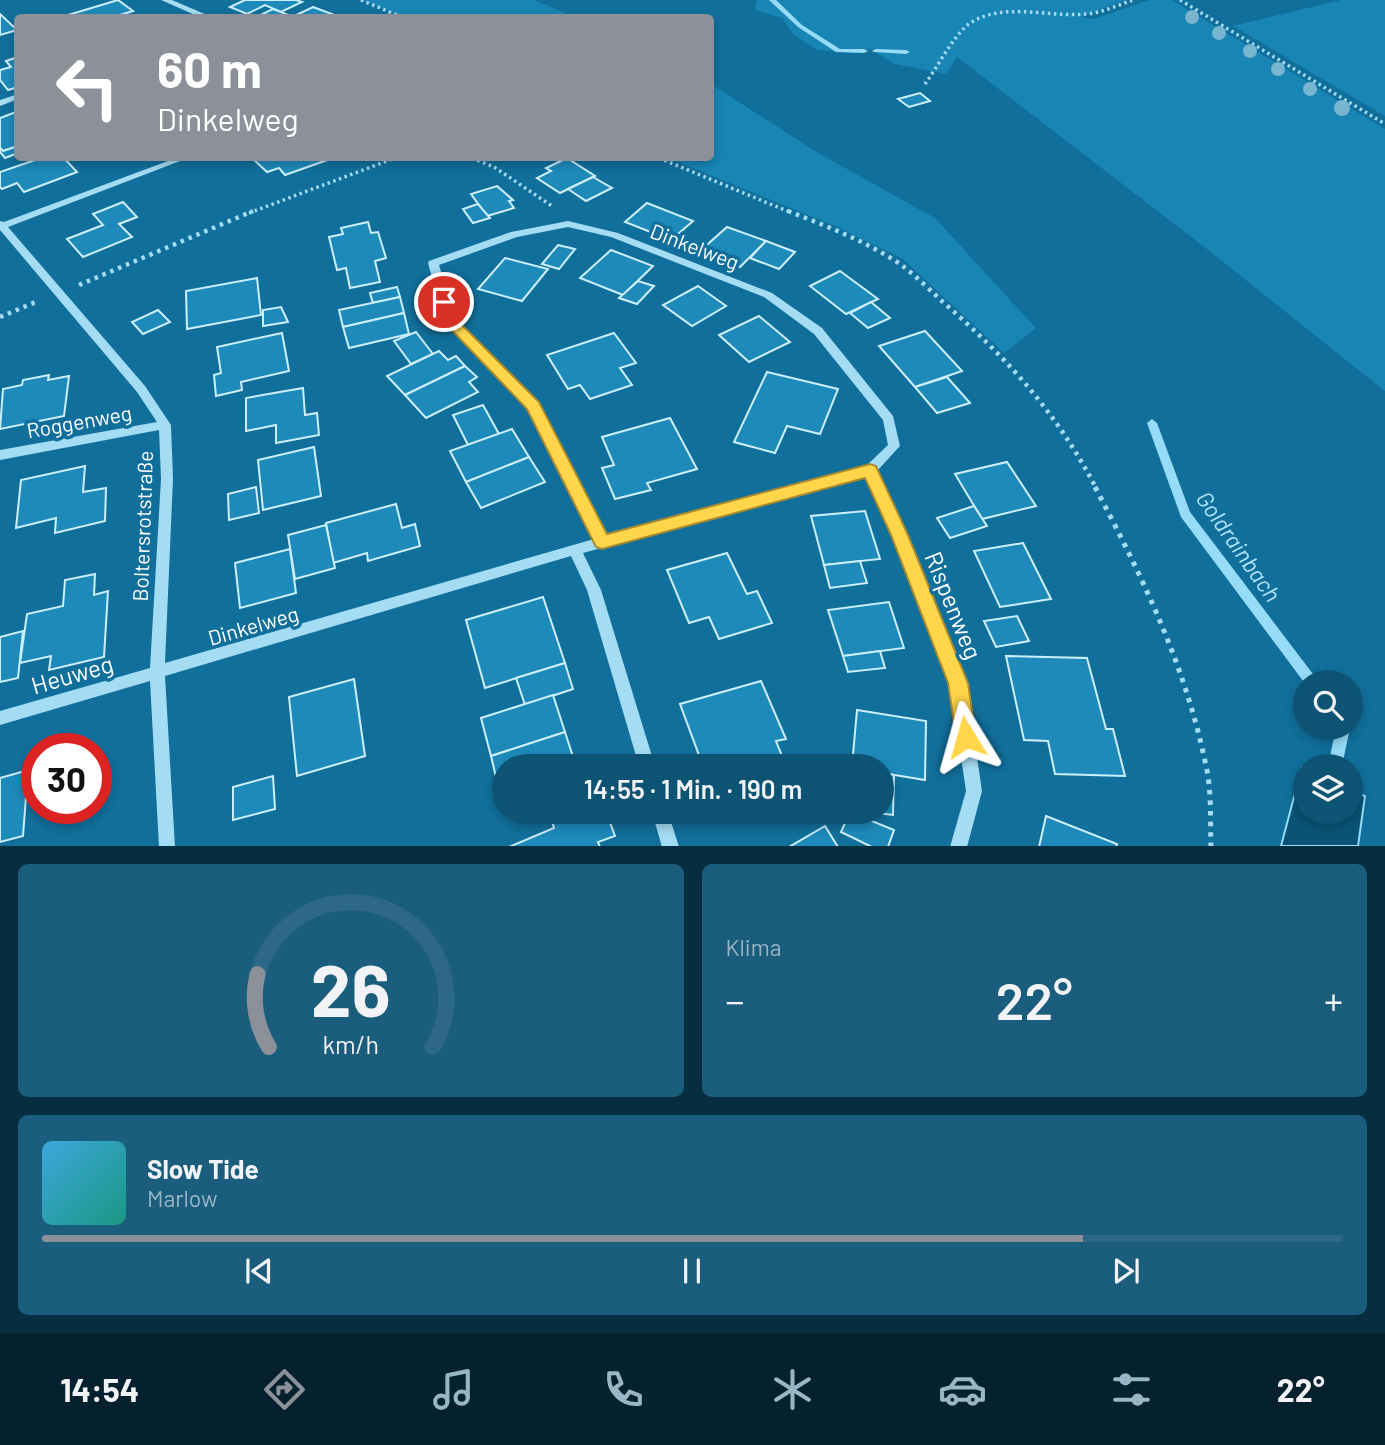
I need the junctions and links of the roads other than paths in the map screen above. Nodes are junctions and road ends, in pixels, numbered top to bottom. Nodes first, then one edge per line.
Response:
1 (165, 0) edge
2 (199, 14) edge
3 (175, 161) edge
4 (1, 225) edge
5 (165, 425) junction
6 (0, 455) edge
7 (870, 470) junction
8 (602, 542) junction
9 (575, 550) junction
10 (157, 673) junction
11 (0, 718) edge
12 (643, 754) edge
13 (664, 824) edge
14 (167, 846) edge
15 (671, 846) edge
16 (958, 846) edge

1 - 2 street
3 - 4 street
4 - 5 street, Boltersrotstraße
5 - 6 street, Roggenweg
5 - 10 street, Boltersrotstraße
7 - 8 street, Dinkelweg
7 - 8 street, Dinkelweg
7 - 16 street, Rispenweg
8 - 9 street, Dinkelweg
9 - 10 street, Dinkelweg
9 - 12 street
10 - 11 street, Heuweg
10 - 14 street, Boltersrotstraße
13 - 15 street

